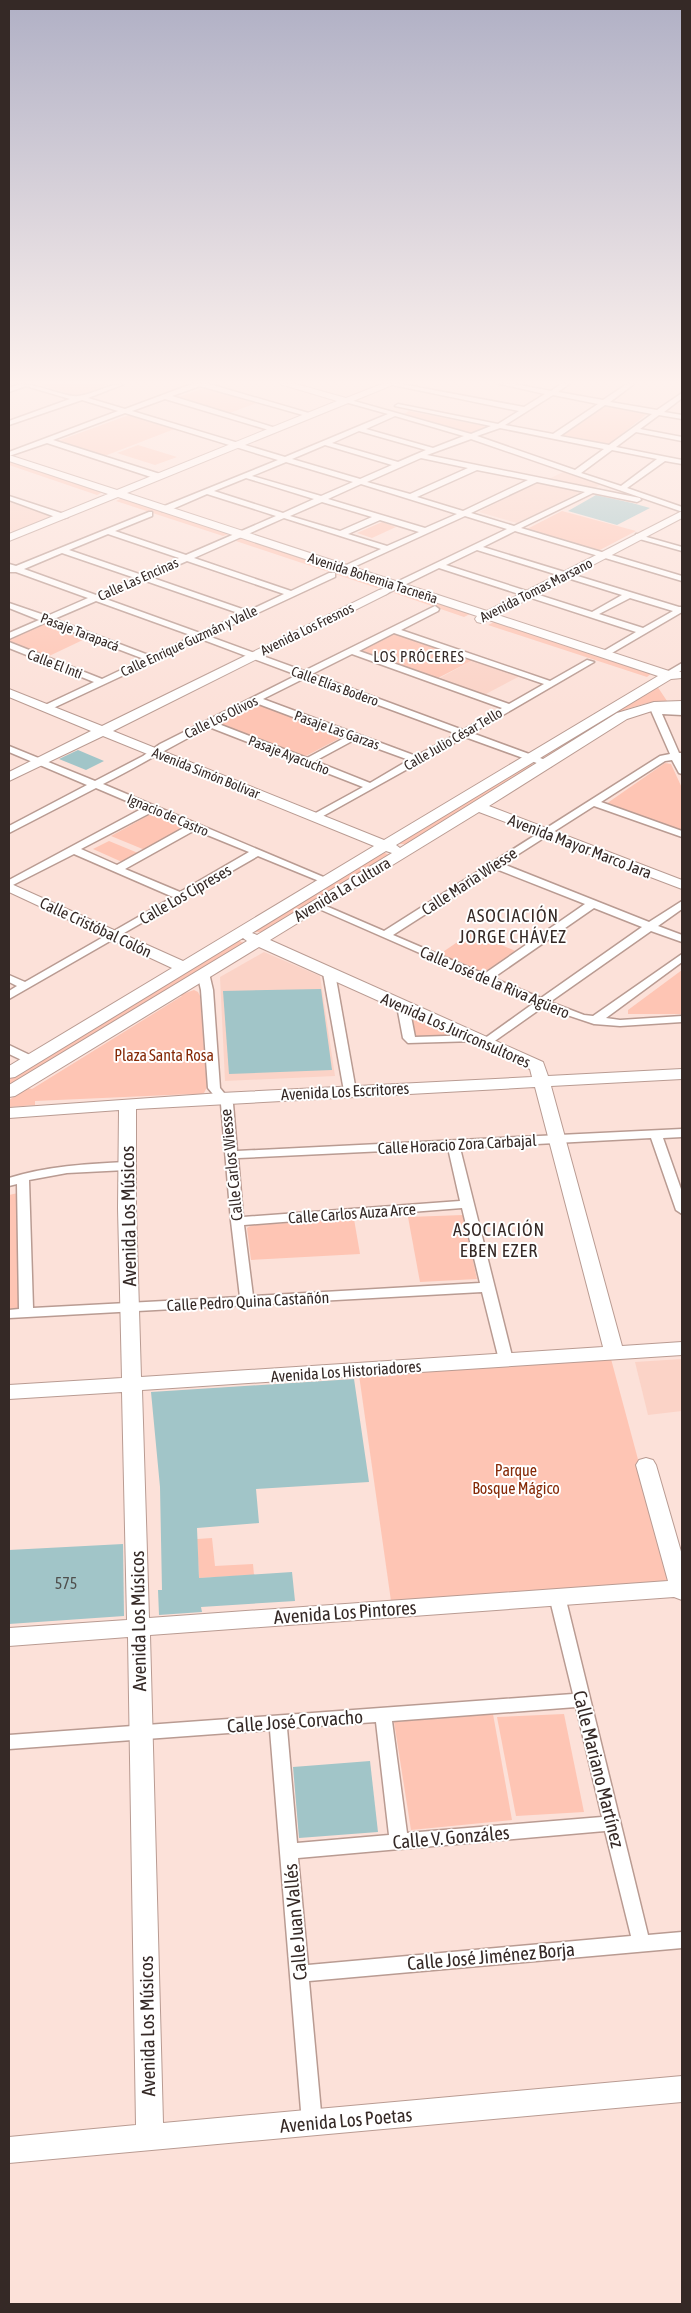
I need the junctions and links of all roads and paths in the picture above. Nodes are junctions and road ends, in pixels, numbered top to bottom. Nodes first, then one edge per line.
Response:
1 (85, 492) edge
2 (113, 492) edge
3 (208, 492) joint
4 (299, 492) edge
5 (338, 492) edge
6 (393, 492) edge
7 (421, 492) edge
8 (510, 492) edge
9 (590, 492) edge
10 (596, 492) edge
11 (633, 492) edge
12 (116, 493) junction
13 (410, 497) junction
14 (9, 499) edge
15 (106, 499) junction
16 (322, 499) junction
17 (165, 509) junction
18 (681, 511) edge
19 (464, 513) junction
20 (149, 514) junction
21 (283, 516) junction
22 (64, 517) junction
23 (379, 517) junction
24 (515, 528) junction
25 (425, 531) junction
26 (107, 532) junction
27 (240, 534) junction
28 (341, 534) junction
29 (640, 536) junction
30 (9, 538) edge
31 (228, 540) junction
32 (476, 547) junction
33 (388, 549) junction
34 (682, 549) edge
35 (62, 550) junction
36 (603, 555) junction
37 (186, 558) junction
38 (438, 566) junction
39 (11, 569) edge
40 (345, 569) junction
41 (332, 574) junction
42 (565, 575) junction
43 (142, 577) junction
44 (682, 579) edge
45 (396, 586) junction
46 (383, 592) junction
47 (291, 594) junction
48 (528, 594) junction
49 (629, 595) junction
50 (95, 598) junction
51 (9, 605) edge
52 (435, 609) junction
53 (681, 610) edge
54 (248, 614) junction
55 (592, 615) junction
56 (486, 616) junction
57 (46, 619) junction
58 (474, 622) junction
59 (394, 630) junction
60 (642, 631) junction
61 (9, 636) edge
62 (200, 636) junction
63 (9, 645) edge
64 (352, 652) junction
65 (605, 654) junction
66 (253, 656) junction
67 (151, 659) junction
68 (590, 662) junction
69 (305, 675) junction
70 (673, 677) edge
71 (102, 682) junction
72 (551, 684) junction
73 (9, 693) edge
74 (256, 700) junction
75 (682, 704) edge
76 (509, 707) junction
77 (46, 708) junction
78 (655, 708) junction
79 (682, 712) edge
80 (208, 723) junction
81 (101, 731) junction
82 (464, 733) junction
83 (354, 736) junction
84 (9, 749) edge
85 (154, 752) junction
86 (679, 757) edge
87 (532, 758) junction
88 (417, 760) junction
89 (39, 762) junction
90 (307, 762) junction
91 (548, 764) junction
92 (682, 771) edge
93 (9, 777) edge
94 (95, 785) junction
95 (370, 786) junction
96 (594, 803) junction
97 (478, 807) junction
98 (151, 808) junction
99 (316, 817) junction
100 (194, 826) junction
101 (9, 830) edge
102 (545, 833) junction
103 (682, 834) edge
104 (386, 846) junction
105 (74, 850) junction
106 (256, 852) junction
107 (403, 853) junction
108 (495, 865) junction
109 (117, 869) junction
110 (328, 881) junction
111 (682, 885) edge
112 (9, 886) edge
113 (180, 896) junction
114 (593, 904) junction
115 (682, 904) edge
116 (315, 905) junction
117 (651, 926) junction
118 (241, 932) junction
119 (114, 935) junction
120 (385, 935) junction
121 (682, 939) edge
122 (257, 940) junction
123 (682, 957) edge
124 (183, 967) junction
125 (203, 973) junction
126 (329, 973) junction
127 (9, 978) edge
128 (485, 978) junction
129 (25, 986) junction
130 (9, 996) edge
131 (542, 1003) junction
132 (404, 1006) junction
133 (682, 1019) edge
134 (594, 1020) junction
135 (480, 1041) junction
136 (9, 1049) edge
137 (30, 1060) junction
138 (9, 1073) edge
139 (682, 1074) edge
140 (542, 1081) junction
141 (350, 1091) junction
142 (9, 1092) edge
143 (221, 1098) junction
144 (128, 1104) junction
145 (9, 1113) edge
146 (682, 1133) edge
147 (656, 1135) junction
148 (559, 1140) junction
149 (453, 1145) junction
150 (232, 1155) junction
151 (126, 1166) junction
152 (23, 1177) junction
153 (9, 1182) edge
154 (679, 1193) edge
155 (468, 1204) junction
156 (682, 1210) edge
157 (237, 1221) junction
158 (488, 1287) junction
159 (247, 1301) junction
160 (129, 1308) junction
161 (9, 1314) edge
162 (26, 1314) junction
163 (682, 1349) edge
164 (614, 1353) junction
165 (506, 1360) junction
166 (132, 1384) junction
167 (9, 1392) edge
168 (646, 1466) dead end
169 (682, 1589) edge
170 (557, 1596) junction
171 (139, 1628) junction
172 (9, 1637) edge
173 (582, 1700) junction
174 (383, 1714) junction
175 (278, 1722) junction
176 (140, 1732) junction
177 (9, 1742) edge
178 (612, 1823) junction
179 (399, 1842) junction
180 (289, 1851) junction
181 (682, 1940) edge
182 (641, 1942) junction
183 (299, 1974) junction
184 (682, 2089) edge
185 (312, 2123) junction
186 (150, 2138) junction
187 (9, 2150) edge

1 - 15 street, Avenida Bohemia Tacneña
2 - 12 street, Avenida Bohemia Tacneña
3 - 17 street
3 - 21 street
4 - 16 street
5 - 16 street, Calle Las Encinas
6 - 13 street
7 - 13 street
8 - 19 street
9 - 24 street, Avenida Los Fresnos
10 - 18 street
11 - 18 street
12 - 15 street
12 - 17 street, Avenida Bohemia Tacneña
13 - 19 street
14 - 22 street
15 - 20 street, Avenida Bohemia Tacneña
15 - 22 street
16 - 21 street, Calle Las Encinas
16 - 23 street
17 - 27 street, Avenida Bohemia Tacneña
18 - 29 street, Avenida Tomas Marsano
19 - 24 street
19 - 25 street
20 - 26 street
20 - 31 street, Avenida Bohemia Tacneña
21 - 27 street, Calle Las Encinas
21 - 28 street
22 - 30 street
23 - 25 street
23 - 28 street
24 - 32 street, Avenida Los Fresnos
24 - 36 street
25 - 33 street
26 - 35 street
26 - 37 street
27 - 31 street, Calle Las Encinas
27 - 40 street, Avenida Bohemia Tacneña
28 - 33 street
29 - 34 street
29 - 36 street, Avenida Tomas Marsano
31 - 37 street, Calle Las Encinas
31 - 41 street, Avenida Bohemia Tacneña
32 - 38 street, Avenida Los Fresnos
32 - 42 street
33 - 40 street
35 - 39 street
35 - 43 street
36 - 42 street, Avenida Tomas Marsano
36 - 44 street
37 - 43 street, Calle Las Encinas
37 - 47 street
38 - 45 street, Avenida Los Fresnos
38 - 48 street
39 - 50 street, Calle Elías Bodero
40 - 45 street, Avenida Bohemia Tacneña
41 - 46 street, Avenida Bohemia Tacneña
41 - 47 street, Calle Enrique Guzmán y Valle
42 - 48 street, Avenida Tomas Marsano
42 - 49 street
43 - 50 street, Calle Las Encinas
43 - 54 street
45 - 46 street, Avenida Los Fresnos
45 - 56 street, Avenida Bohemia Tacneña
46 - 52 street, Avenida Bohemia Tacneña
46 - 66 street, Avenida Los Fresnos
47 - 54 street, Calle Enrique Guzmán y Valle
48 - 55 street
48 - 56 street, Avenida Tomas Marsano
49 - 53 street
49 - 55 street
50 - 57 street, Calle Las Encinas
50 - 62 street, Calle Elías Bodero
51 - 57 street, Pasaje Tarapacá
52 - 58 street, Avenida Bohemia Tacneña
52 - 59 street, Calle Los Olivos
53 - 60 street
54 - 62 street, Calle Enrique Guzmán y Valle
55 - 60 street
56 - 58 street, Avenida Tomas Marsano
56 - 65 street, Avenida Bohemia Tacneña
57 - 61 street, Calle Las Encinas
57 - 67 street, Pasaje Tarapacá
58 - 68 street, Avenida Bohemia Tacneña
59 - 64 street, Calle Los Olivos
59 - 72 street
60 - 65 street
62 - 66 street, Calle Elías Bodero
62 - 67 street, Calle Enrique Guzmán y Valle
63 - 71 street, Calle El Inti
64 - 69 street, Calle Los Olivos
64 - 76 street
65 - 70 street, Avenida Bohemia Tacneña
66 - 69 street, Calle Elías Bodero
66 - 81 street, Avenida Los Fresnos
67 - 71 street, Calle Enrique Guzmán y Valle
68 - 70 street, Avenida Bohemia Tacneña
68 - 72 street, Calle Julio César Tello
69 - 74 street, Calle Los Olivos
69 - 82 street, Calle Elías Bodero
70 - 75 street
70 - 87 street, Avenida La Cultura
71 - 77 street, Calle Enrique Guzmán y Valle
72 - 76 street, Calle Julio César Tello
73 - 77 street, Avenida Simón Bolívar
74 - 80 street, Calle Los Olivos
74 - 83 street, Pasaje Las Garzas
75 - 78 street, Avenida La Cultura
76 - 82 street, Calle Julio César Tello
77 - 81 street, Avenida Simón Bolívar
78 - 79 street
78 - 86 street
78 - 91 street, Avenida La Cultura
80 - 85 street, Calle Los Olivos
80 - 90 street, Pasaje Ayacucho
81 - 85 street, Avenida Simón Bolívar
81 - 89 street, Avenida Los Fresnos
82 - 87 street, Calle Elías Bodero
82 - 88 street, Calle Julio César Tello
83 - 88 street, Pasaje Las Garzas
83 - 90 street
84 - 89 street, Ignacio de Castro
85 - 94 street, Calle Los Olivos
85 - 99 street, Avenida Simón Bolívar
86 - 92 street
86 - 96 street, Calle Maria Wiesse
87 - 91 street, Calle Elías Bodero
87 - 104 street, Avenida La Cultura
88 - 95 street, Calle Julio César Tello
89 - 93 street, Avenida Los Fresnos
89 - 94 street, Ignacio de Castro
90 - 95 street, Pasaje Ayacucho
91 - 97 street, Avenida La Cultura
94 - 98 street, Ignacio de Castro
94 - 101 street, Calle Los Olivos
95 - 99 street, Calle Julio César Tello
96 - 102 street, Calle Maria Wiesse
96 - 103 street
97 - 102 street, Avenida Mayor Marco Jara
97 - 107 street, Avenida La Cultura
98 - 100 street, Ignacio de Castro
98 - 105 street
99 - 104 street, Avenida Simón Bolívar
100 - 106 street, Ignacio de Castro
100 - 109 street
102 - 108 street, Calle Maria Wiesse
102 - 111 street, Avenida Mayor Marco Jara
104 - 107 street, Avenida Simón Bolívar
104 - 110 street, Avenida La Cultura
105 - 109 street
105 - 112 street
106 - 110 street, Ignacio de Castro
106 - 113 street, Calle Los Cipreses
107 - 116 street, Avenida La Cultura
108 - 114 street
108 - 120 street, Calle Maria Wiesse
109 - 113 street
110 - 118 street, Avenida La Cultura
112 - 119 street, Calle Cristóbal Colón
113 - 119 street, Calle Los Cipreses
114 - 117 street
114 - 128 street
115 - 117 street
116 - 120 street, Calle José de la Riva Agüero
116 - 122 street, Avenida La Cultura
117 - 121 street
117 - 131 street
118 - 122 street, Avenida Los Juriconsultores
118 - 124 street, Avenida La Cultura
119 - 124 street, Calle Cristóbal Colón
119 - 129 street, Calle Los Cipreses
120 - 128 street, Calle José de la Riva Agüero
122 - 125 street, Avenida La Cultura
122 - 126 street, Avenida Los Juriconsultores
123 - 134 street
124 - 137 street, Avenida La Cultura
125 - 142 street, Avenida La Cultura
125 - 143 street, Calle Carlos Wiesse
126 - 132 street, Avenida Los Juriconsultores
126 - 141 street
127 - 129 street
128 - 131 street, Calle José de la Riva Agüero
129 - 130 street, Calle Los Cipreses
131 - 134 street, Calle José de la Riva Agüero
131 - 135 street
132 - 135 street, Avenida Los Juriconsultores
132 - 135 street
133 - 134 street, Calle José de la Riva Agüero
135 - 140 street, Avenida Los Juriconsultores
136 - 137 street
137 - 138 street, Avenida La Cultura
139 - 140 street, Avenida Los Escritores
140 - 141 street, Avenida Los Escritores
140 - 148 street, Avenida Los Juriconsultores
141 - 143 street, Avenida Los Escritores
143 - 144 street, Avenida Los Escritores
143 - 150 street, Calle Carlos Wiesse
144 - 145 street, Avenida Los Escritores
144 - 151 street, Avenida Los Músicos
146 - 147 street, Calle Horacio Zora Carbajal
147 - 148 street, Calle Horacio Zora Carbajal
147 - 154 street
148 - 149 street, Calle Horacio Zora Carbajal
148 - 164 street, Avenida Los Juriconsultores
149 - 150 street, Calle Horacio Zora Carbajal
149 - 155 street
150 - 157 street, Calle Carlos Wiesse
151 - 152 street
151 - 160 street, Avenida Los Músicos
152 - 153 street
152 - 162 street
154 - 156 street
155 - 157 street, Calle Carlos Auza Arce
155 - 158 street
157 - 159 street, Calle Carlos Wiesse
158 - 159 street, Calle Pedro Quina Castañón
158 - 165 street
159 - 160 street, Calle Pedro Quina Castañón
160 - 162 street, Calle Pedro Quina Castañón
160 - 166 street, Avenida Los Músicos
161 - 162 street, Calle Pedro Quina Castañón
163 - 164 street, Avenida Los Historiadores
164 - 165 street, Avenida Los Historiadores
165 - 166 street, Avenida Los Historiadores
166 - 167 street, Avenida Los Historiadores
166 - 171 street, Avenida Los Músicos
168 - 169 street
169 - 170 street, Avenida Los Pintores
170 - 171 street, Avenida Los Pintores
170 - 173 street, Calle Mariano Martínez
171 - 172 street, Avenida Los Pintores
171 - 176 street, Avenida Los Músicos
173 - 174 street, Calle José Corvacho
173 - 178 street, Calle Mariano Martínez
174 - 175 street, Calle José Corvacho
174 - 179 street
175 - 176 street, Calle José Corvacho
175 - 180 street, Calle Juan Vallés
176 - 177 street, Calle José Corvacho
176 - 186 street, Avenida Los Músicos
178 - 179 street, Calle V. Gonzáles
178 - 182 street, Calle Mariano Martínez
179 - 180 street, Calle V. Gonzáles
180 - 183 street, Calle Juan Vallés
181 - 182 street, Calle José Jiménez Borja
182 - 183 street, Calle José Jiménez Borja
183 - 185 street, Calle Juan Vallés
184 - 185 street, Avenida Los Poetas
185 - 186 street, Avenida Los Poetas
186 - 187 street, Avenida Los Poetas

